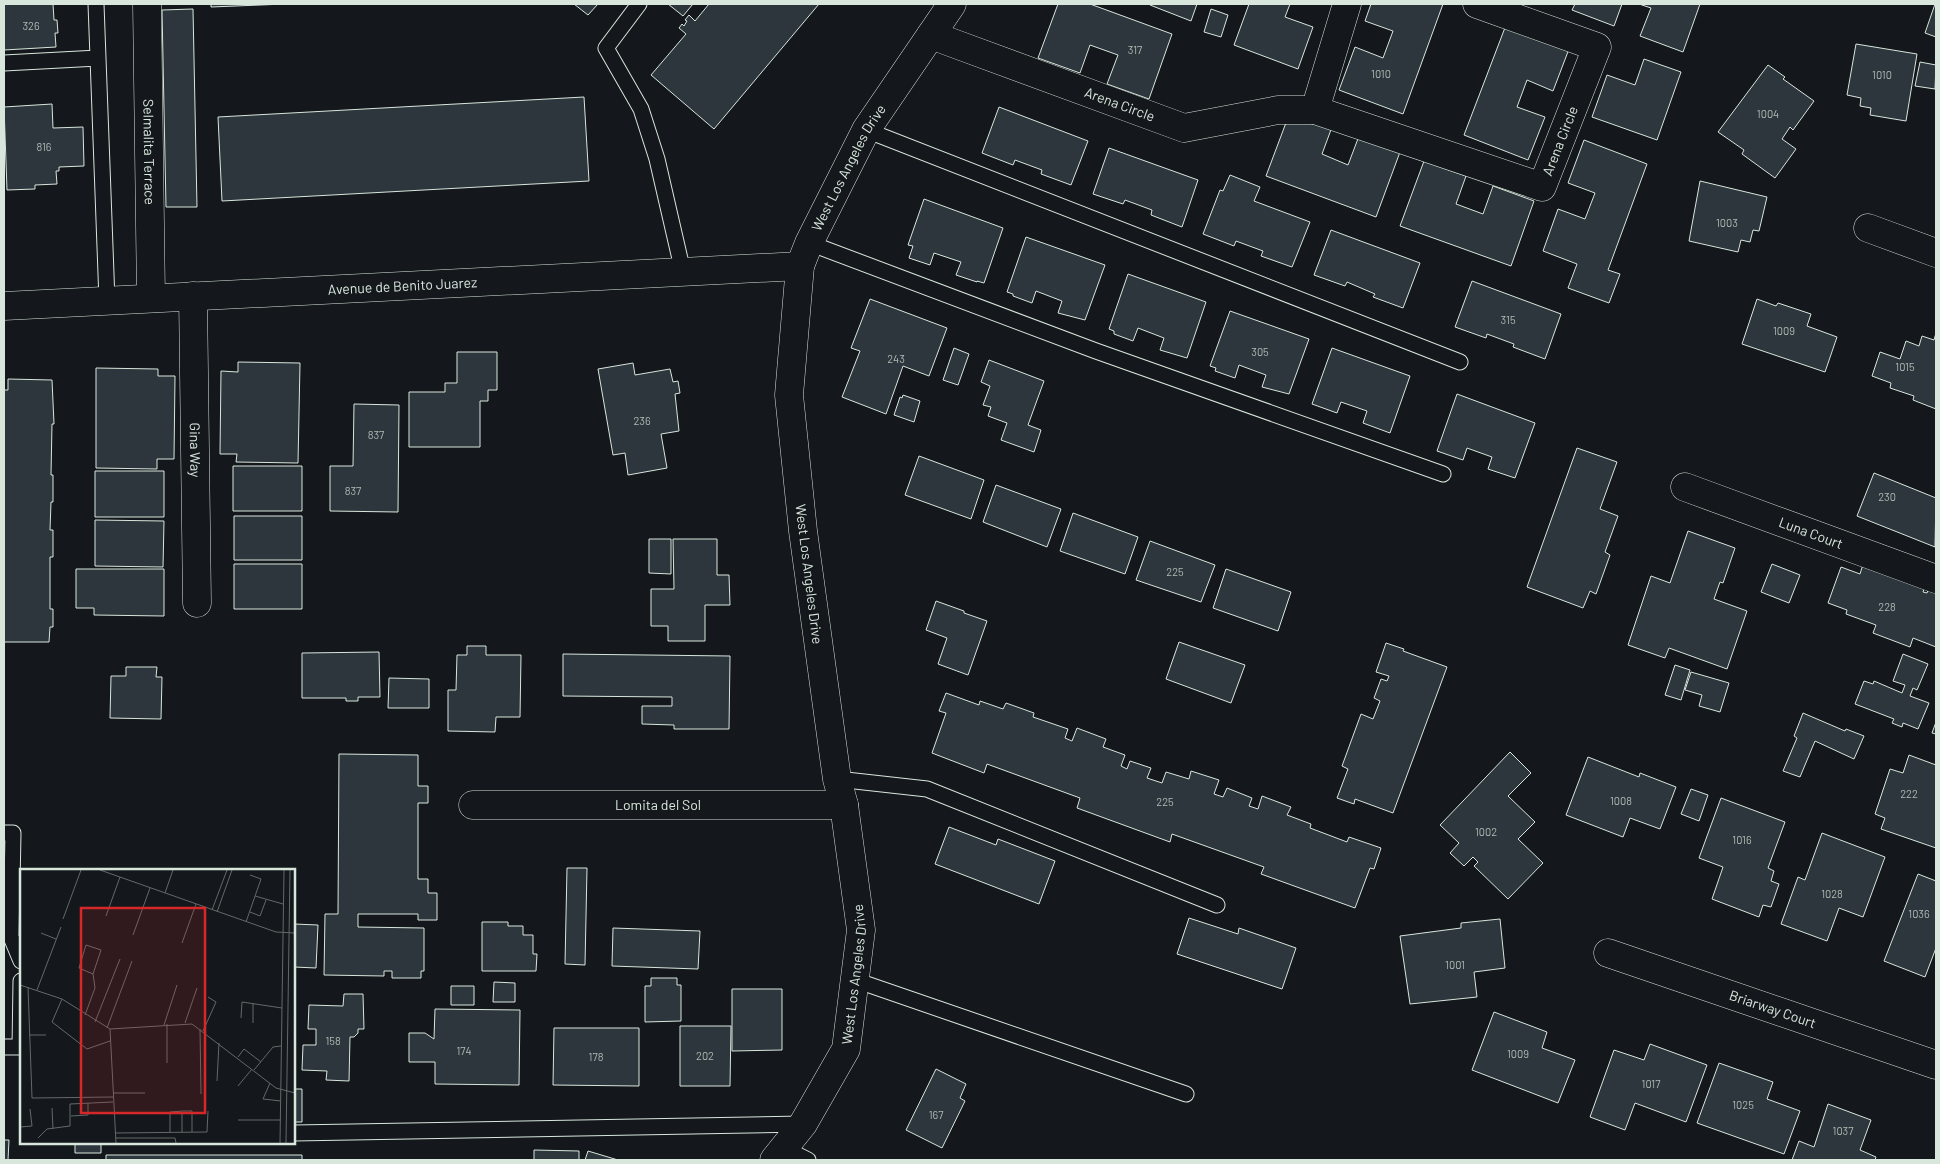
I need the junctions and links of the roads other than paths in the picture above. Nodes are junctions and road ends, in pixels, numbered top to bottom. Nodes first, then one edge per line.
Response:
1 (96, 4) edge
2 (147, 4) edge
3 (640, 4) edge
4 (952, 4) edge
5 (1347, 4) edge
6 (1477, 4) edge
7 (931, 35) junction
8 (98, 58) junction
9 (4, 63) edge
10 (1316, 110) junction
11 (866, 130) junction
12 (1868, 228) dead end
13 (1936, 254) edge
14 (804, 255) junction
15 (683, 272) junction
16 (193, 296) junction
17 (151, 298) junction
18 (108, 301) junction
19 (4, 306) edge
20 (1460, 362) dead end
21 (1443, 474) dead end
22 (1685, 487) dead end
23 (1936, 579) edge
24 (198, 603) dead end
25 (840, 792) junction
26 (473, 805) dead end
27 (4, 833) edge
28 (1217, 904) dead end
29 (14, 952) edge
30 (1608, 953) dead end
31 (855, 980) junction
32 (4, 1047) edge
33 (20, 1047) edge
34 (1936, 1065) edge
35 (1186, 1094) dead end
36 (803, 1124) junction
37 (295, 1133) edge
38 (779, 1154) edge
39 (808, 1160) edge

1 - 8 lane
2 - 17 street, Selmalita Terrace
3 - 15 lane
4 - 7 street, West Los Angeles Drive
5 - 10 street
6 - 10 street, Arena Circle
7 - 10 street, Arena Circle
7 - 11 street, West Los Angeles Drive
8 - 9 lane
8 - 18 lane
11 - 14 street, West Los Angeles Drive
11 - 20 lane
12 - 13 street
14 - 15 street, Avenue de Benito Juarez
14 - 21 lane
14 - 25 street, West Los Angeles Drive
15 - 16 street, Avenue de Benito Juarez
16 - 17 street, Avenue de Benito Juarez
16 - 24 street, Gina Way
17 - 18 street, Avenue de Benito Juarez
18 - 19 street, Avenue de Benito Juarez
22 - 23 street, Luna Court
25 - 26 street, Lomita del Sol
25 - 28 lane
25 - 31 street, West Los Angeles Drive
27 - 29 lane
30 - 34 street, Briarway Court
31 - 35 lane
31 - 36 street, West Los Angeles Drive
32 - 33 lane
36 - 37 lane
36 - 38 street, West Los Angeles Drive
38 - 39 lane

